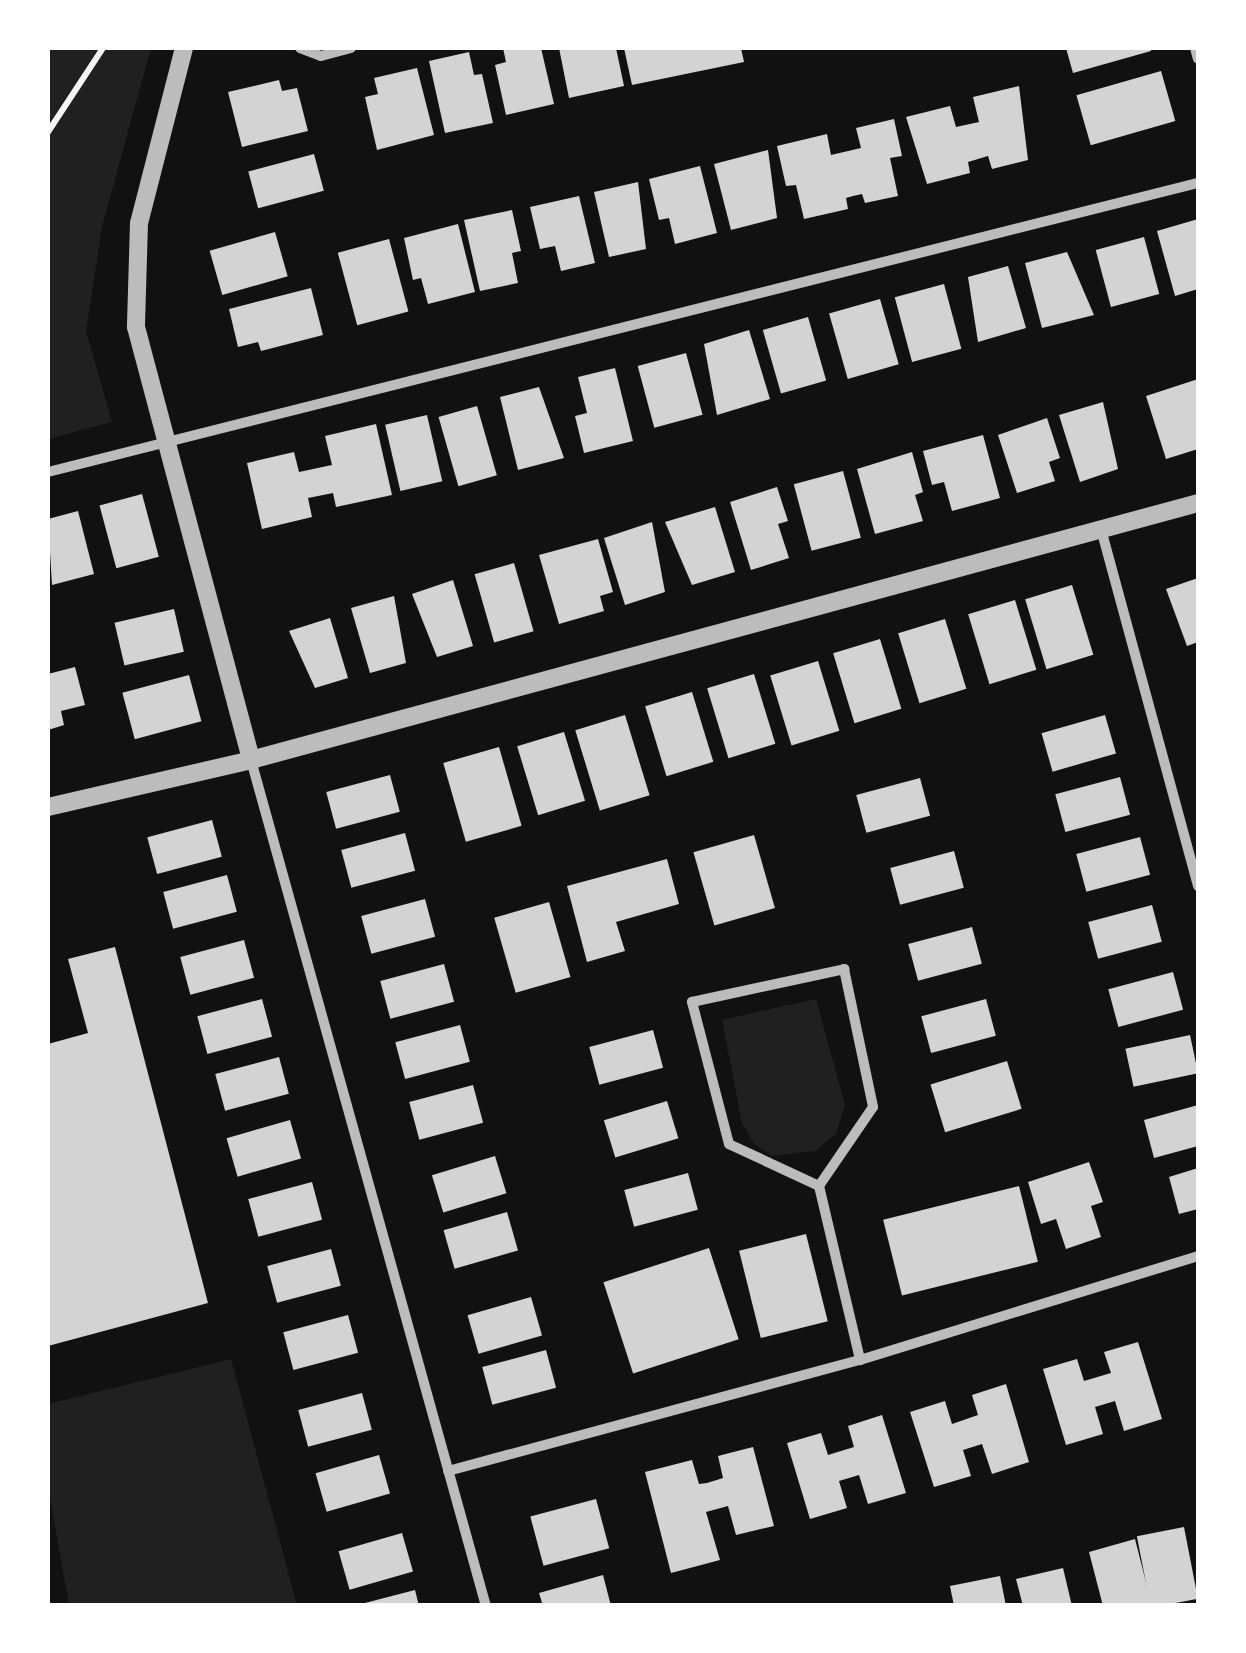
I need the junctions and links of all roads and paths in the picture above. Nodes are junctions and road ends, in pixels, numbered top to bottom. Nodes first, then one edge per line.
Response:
1 (103, 48) edge
2 (184, 48) edge
3 (300, 48) edge
4 (351, 48) edge
5 (1195, 48) edge
6 (1198, 59) edge
7 (48, 132) edge
8 (1198, 183) edge
9 (162, 442) junction
10 (48, 472) edge
11 (1198, 503) edge
12 (1100, 528) junction
13 (251, 760) junction
14 (48, 807) edge
15 (1198, 886) edge
16 (819, 1186) junction
17 (1198, 1256) edge
18 (860, 1360) junction
19 (448, 1471) junction
20 (486, 1606) edge

1 - 7 path
2 - 9 street
3 - 4 street
5 - 6 street
8 - 9 street
9 - 10 street
9 - 13 street
11 - 12 street
12 - 13 street
12 - 15 street
13 - 14 street
13 - 19 street
16 - 16 street
16 - 18 street
17 - 18 street
18 - 19 street
19 - 20 street

